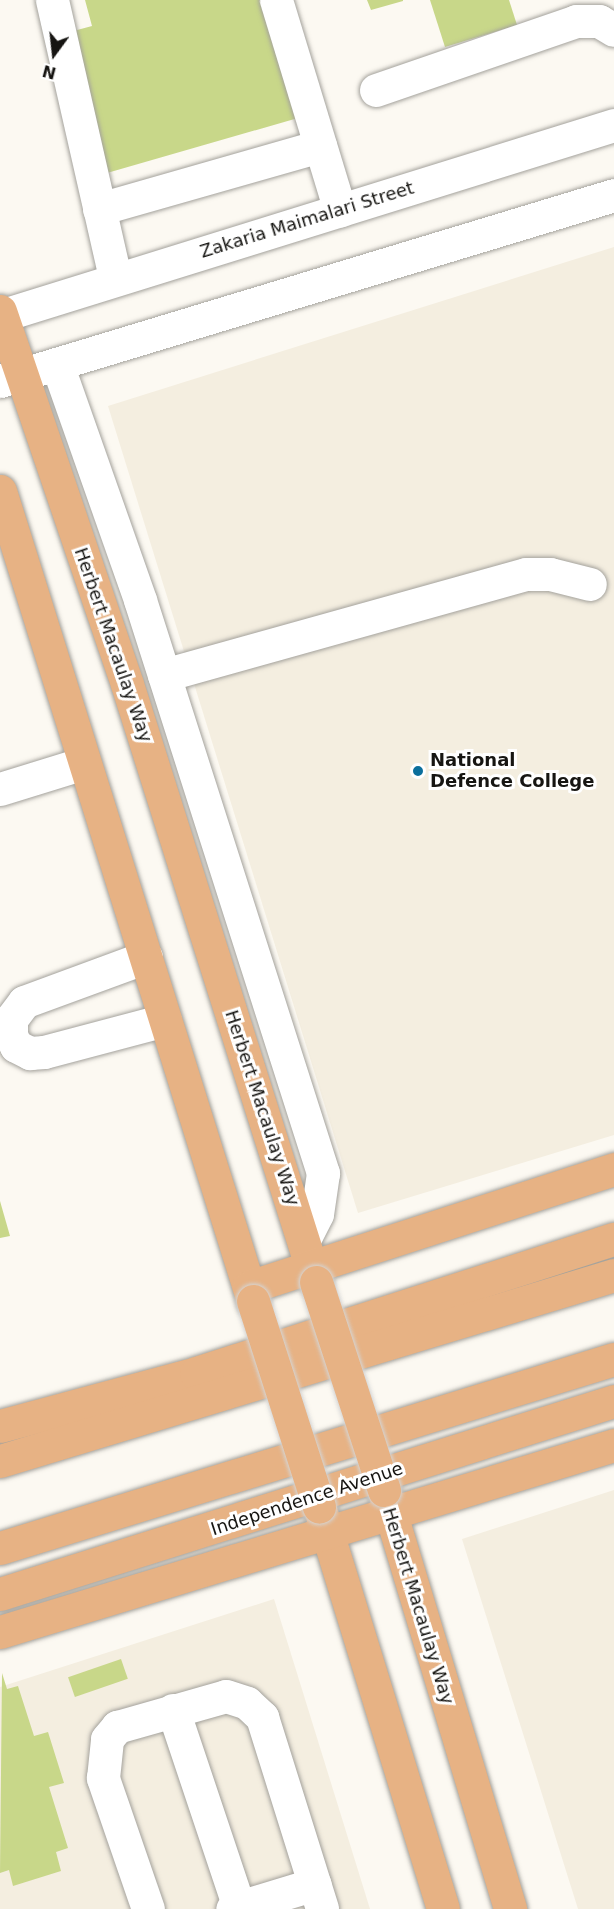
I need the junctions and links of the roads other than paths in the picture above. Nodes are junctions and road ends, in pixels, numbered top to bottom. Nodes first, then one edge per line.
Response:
1 (52, 0) edge
2 (276, 0) edge
3 (614, 30) edge
4 (376, 90) dead end
5 (614, 125) edge
6 (320, 146) junction
7 (614, 195) edge
8 (99, 209) junction
9 (340, 210) junction
10 (115, 278) junction
11 (0, 314) edge
12 (57, 364) junction
13 (10, 378) edge
14 (0, 492) edge
15 (590, 584) dead end
16 (164, 675) junction
17 (84, 763) junction
18 (0, 789) edge
19 (146, 957) junction
20 (165, 1020) junction
21 (614, 1168) edge
22 (614, 1239) edge
23 (310, 1262) junction
24 (614, 1275) edge
25 (251, 1294) junction
26 (614, 1359) edge
27 (614, 1401) edge
28 (0, 1426) edge
29 (614, 1445) edge
30 (0, 1461) edge
31 (387, 1501) junction
32 (323, 1519) junction
33 (0, 1548) edge
34 (0, 1594) edge
35 (0, 1632) edge
36 (173, 1710) junction
37 (318, 1897) edge
38 (236, 1908) edge
39 (148, 1909) edge
40 (443, 1909) edge
41 (510, 1909) edge

1 - 8 street
2 - 6 street
3 - 4 street
5 - 9 street, Zakaria Maimalari Street
6 - 8 street
6 - 9 street
7 - 12 street
8 - 10 street
9 - 10 street, Zakaria Maimalari Street
10 - 11 street, Zakaria Maimalari Street
11 - 13 main road, Herbert Macaulay Way
12 - 13 street
12 - 16 street
13 - 23 main road, Herbert Macaulay Way
14 - 17 main road
15 - 16 street
16 - 23 street
17 - 18 street
17 - 19 main road
19 - 20 main road
19 - 20 street
20 - 25 main road
21 - 23 main road
22 - 28 main road
23 - 25 main road
23 - 31 main road, Herbert Macaulay Way, bridge
24 - 30 main road
25 - 32 main road, bridge
26 - 33 main road
27 - 34 main road, Independence Avenue
29 - 31 main road
31 - 32 main road
31 - 41 main road, Herbert Macaulay Way
32 - 35 main road
32 - 40 main road
36 - 37 street
36 - 38 street
36 - 39 street
37 - 38 street

